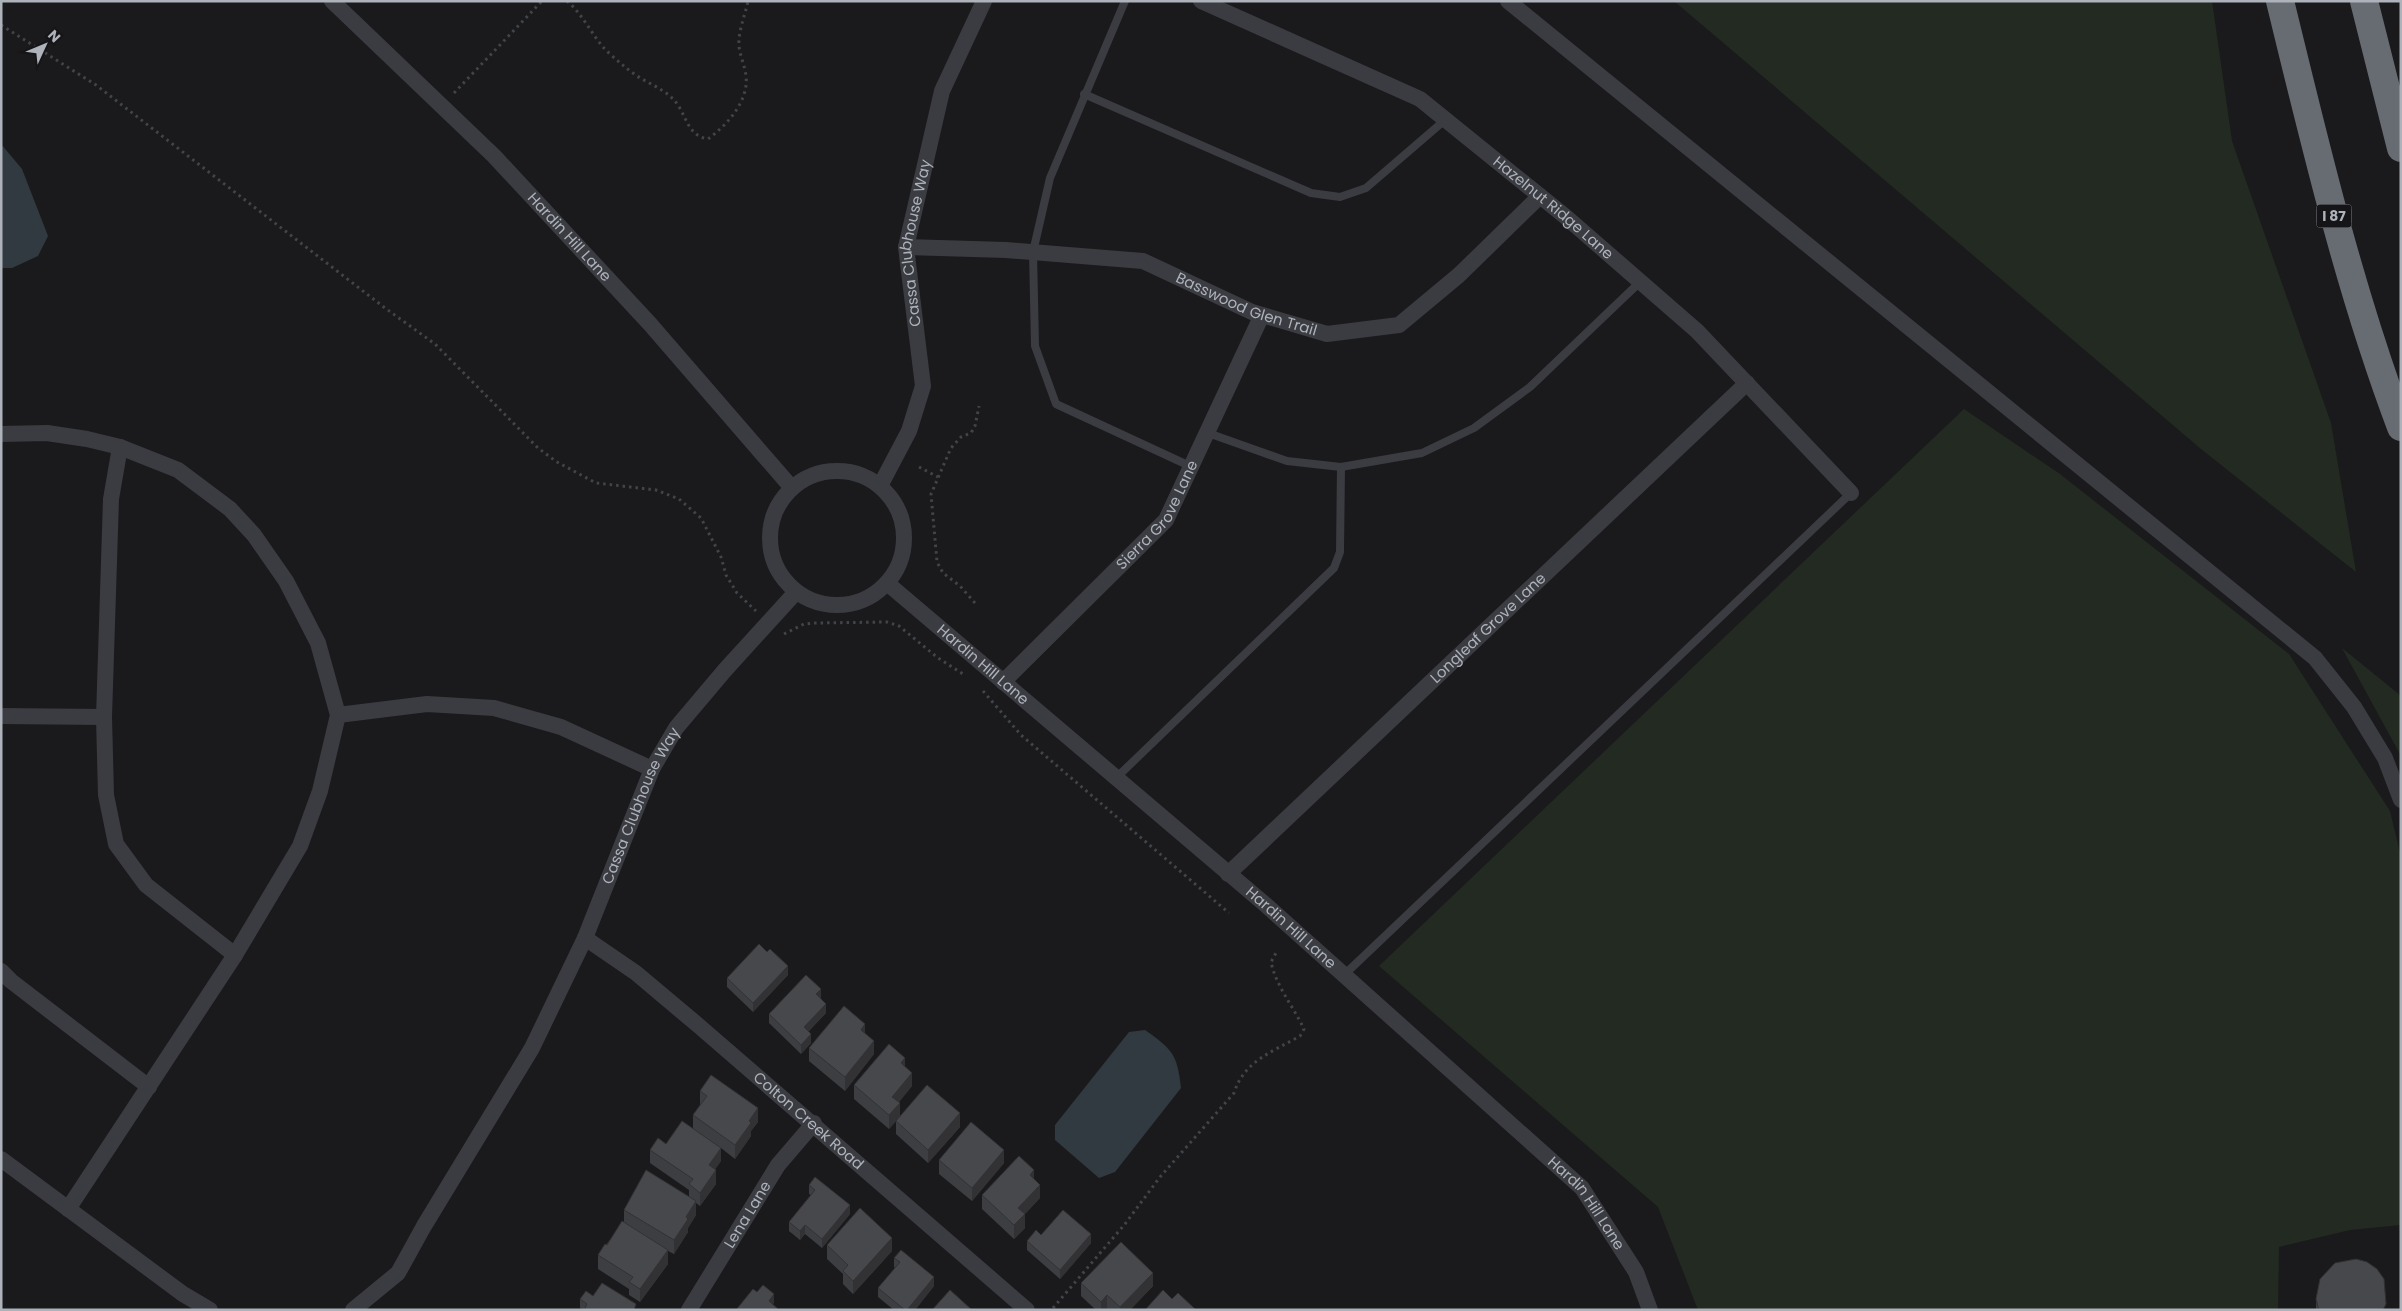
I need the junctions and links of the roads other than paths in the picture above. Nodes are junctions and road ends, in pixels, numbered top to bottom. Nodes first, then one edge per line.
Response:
1 (332, 1) edge
2 (984, 1) edge
3 (1125, 1) edge
4 (1201, 1) edge
5 (1508, 1) edge
6 (2280, 1) edge
7 (2364, 1) edge
8 (1084, 94) junction
9 (1445, 120) junction
10 (2401, 148) edge
11 (1540, 196) junction
12 (906, 246) junction
13 (1033, 252) junction
14 (1640, 282) junction
15 (1262, 315) junction
16 (1747, 383) junction
17 (2401, 427) edge
18 (1208, 433) junction
19 (1, 434) edge
20 (120, 447) junction
21 (1192, 467) junction
22 (1341, 468) junction
23 (880, 486) junction
24 (792, 488) junction
25 (1851, 493) joint
26 (887, 583) junction
27 (796, 592) junction
28 (1003, 682) junction
29 (338, 715) junction
30 (1, 716) edge
31 (104, 717) junction
32 (652, 769) junction
33 (1116, 778) junction
34 (2401, 800) edge
35 (1228, 874) junction
36 (585, 938) junction
37 (235, 955) junction
38 (1, 971) edge
39 (1344, 975) junction
40 (149, 1087) junction
41 (814, 1123) junction
42 (1, 1159) edge
43 (68, 1209) junction
44 (210, 1310) edge
45 (353, 1310) edge
46 (689, 1310) edge
47 (1027, 1310) edge
48 (1650, 1310) edge

1 - 24 street, Hardin Hill Lane
2 - 12 street, Cassa Clubhouse Way
3 - 8 lane
4 - 9 street, Hazelnut Ridge Lane
5 - 34 street
6 - 17 highway, I 87
7 - 10 highway
8 - 9 lane
8 - 13 lane
9 - 11 street, Hazelnut Ridge Lane
11 - 14 street, Hazelnut Ridge Lane
11 - 15 street, Basswood Glen Trail
12 - 13 street, Basswood Glen Trail
12 - 23 street, Cassa Clubhouse Way
13 - 15 street, Basswood Glen Trail
13 - 21 lane
14 - 16 street, Hazelnut Ridge Lane
14 - 22 lane
15 - 18 street, Sierra Grove Lane
16 - 25 street, Hazelnut Ridge Lane
16 - 35 street, Longleaf Grove Lane
18 - 21 street, Sierra Grove Lane
18 - 22 lane
19 - 20 street
20 - 29 street
20 - 31 street
21 - 28 street, Sierra Grove Lane
22 - 33 lane
23 - 24 street
23 - 26 street
24 - 27 street
25 - 39 lane
26 - 27 street
26 - 28 street, Hardin Hill Lane
27 - 32 street, Cassa Clubhouse Way
28 - 33 street, Hardin Hill Lane
29 - 32 street
29 - 37 street
30 - 31 street
31 - 37 street
32 - 36 street, Cassa Clubhouse Way
33 - 35 street, Hardin Hill Lane
35 - 39 street, Hardin Hill Lane
36 - 41 street, Colton Creek Road
36 - 45 street, Cassa Clubhouse Way
37 - 40 street
38 - 40 street
39 - 48 street, Hardin Hill Lane
40 - 43 street
41 - 46 street, Lena Lane
41 - 47 street, Colton Creek Road
42 - 43 street
43 - 44 street

